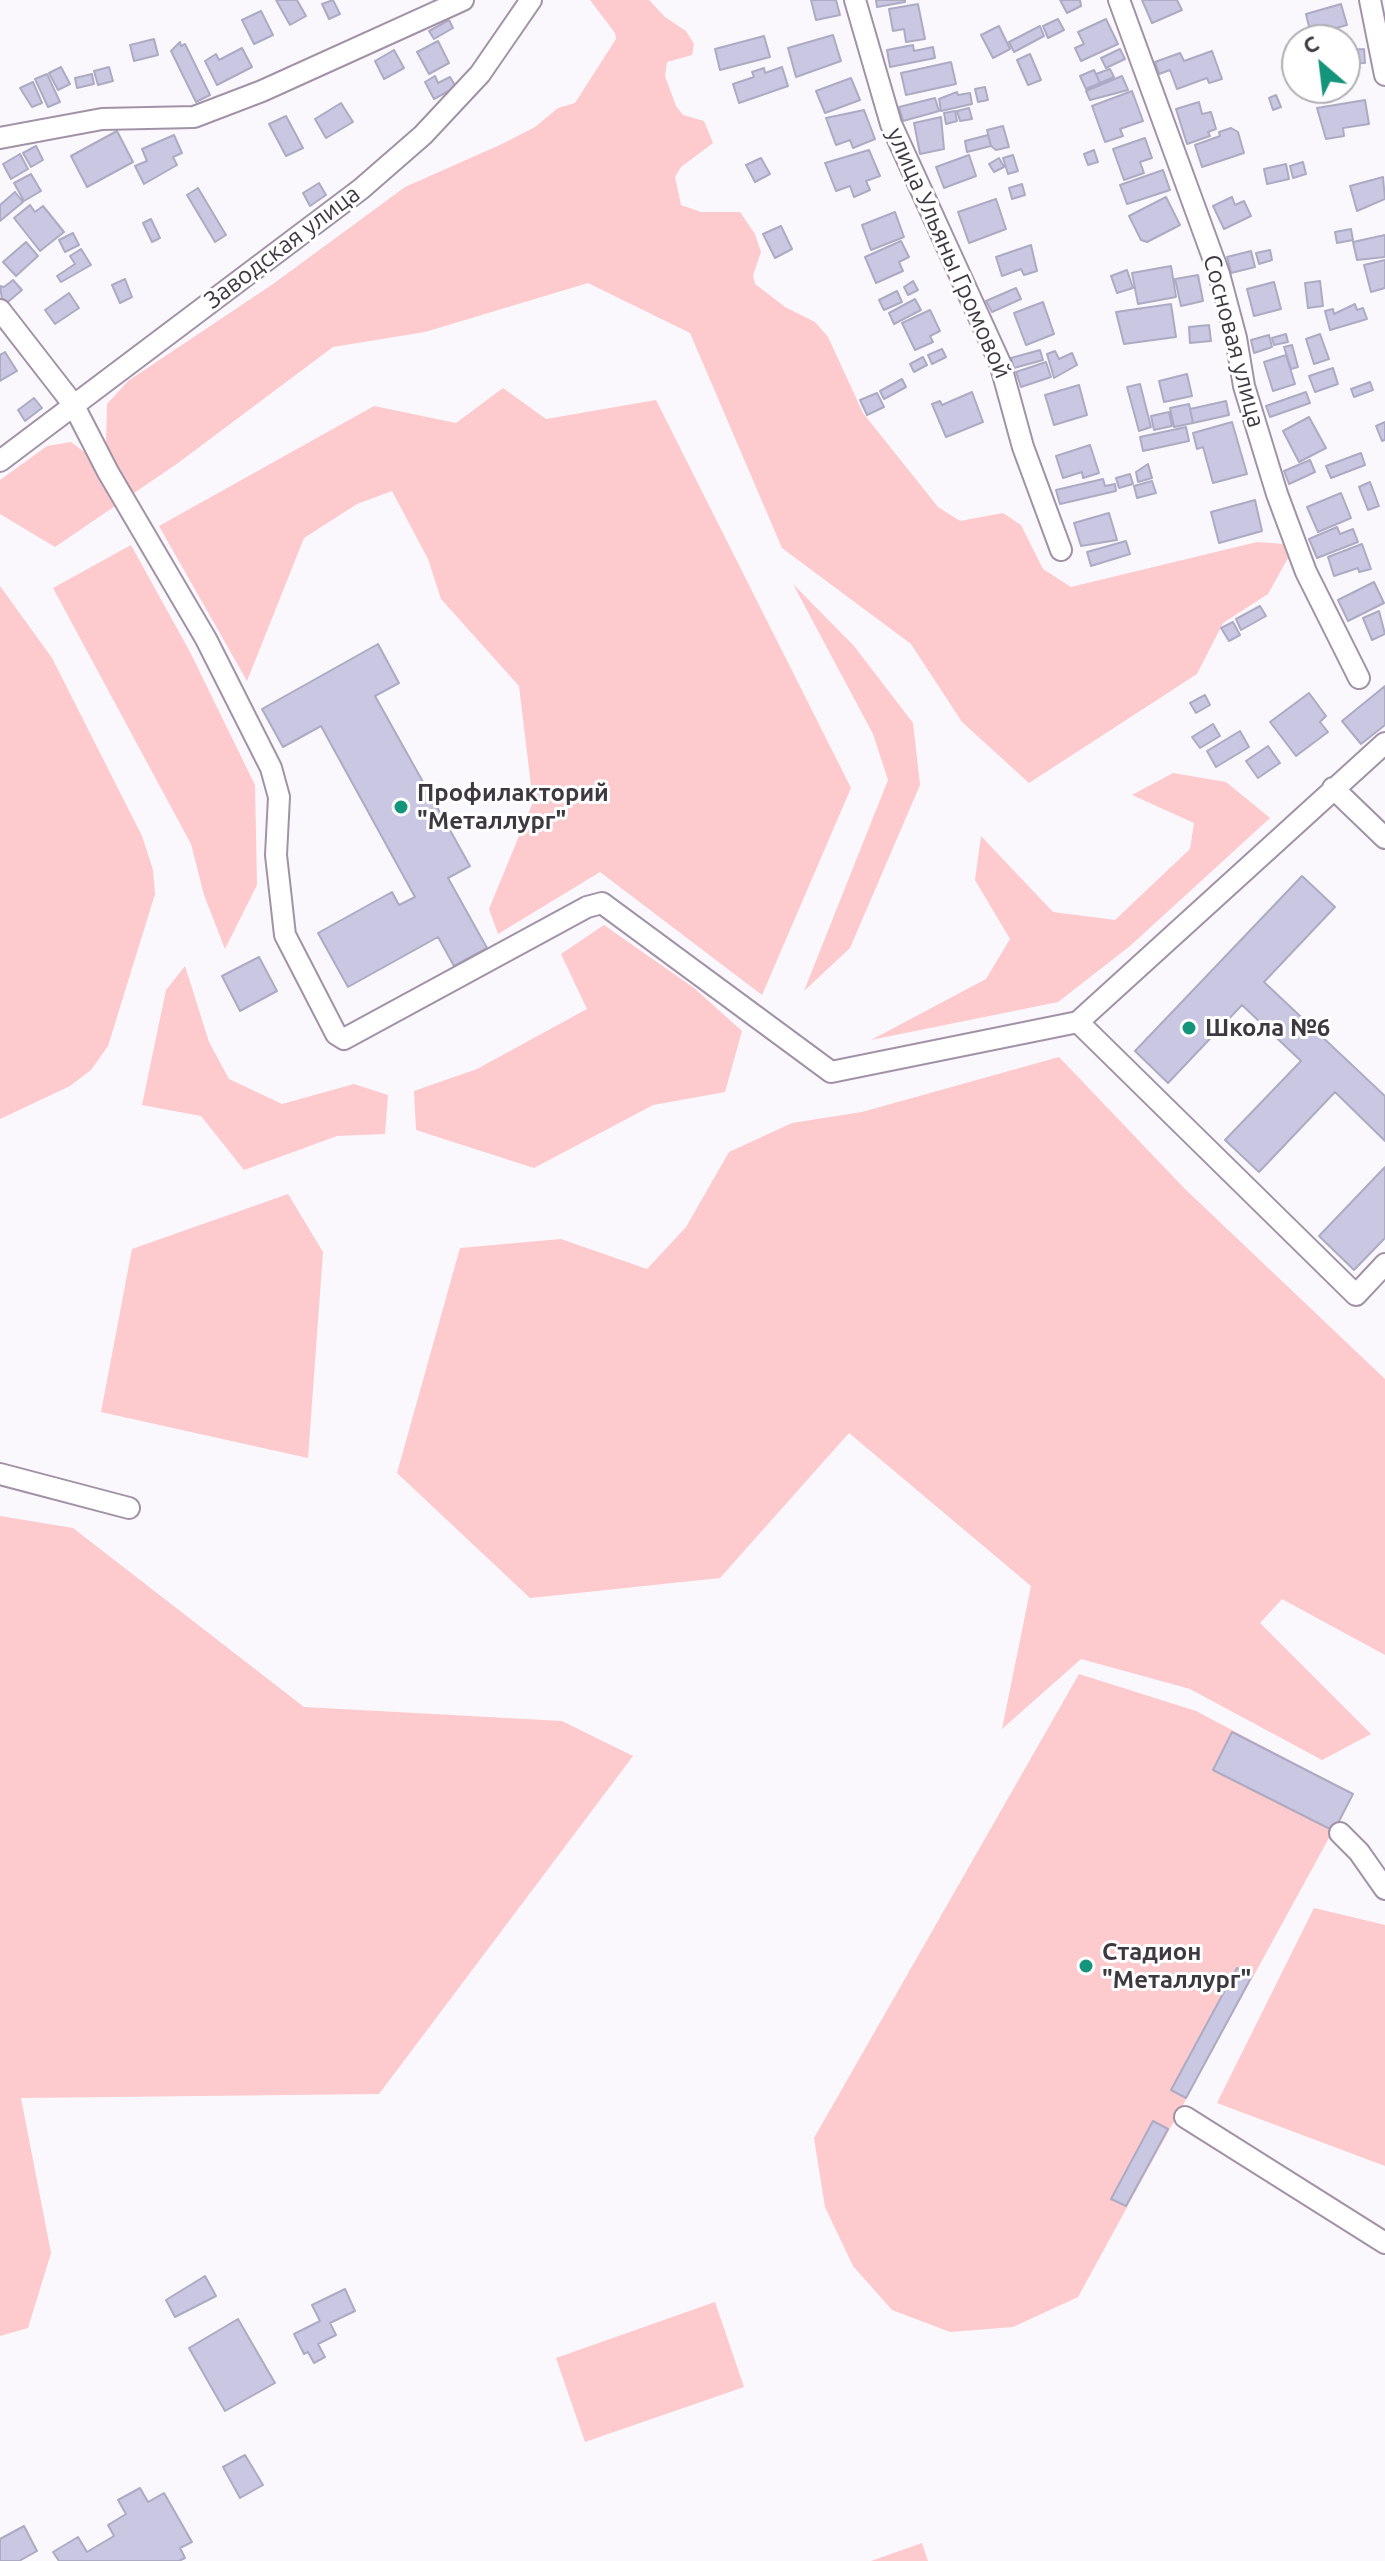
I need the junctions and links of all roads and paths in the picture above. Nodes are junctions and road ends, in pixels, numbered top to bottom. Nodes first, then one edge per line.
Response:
1 (463, 0) edge
2 (531, 0) edge
3 (855, 0) edge
4 (1119, 0) edge
5 (1370, 0) edge
6 (1385, 75) edge
7 (0, 138) edge
8 (0, 310) edge
9 (73, 404) junction
10 (0, 461) edge
11 (1061, 550) dead end
12 (1359, 678) dead end
13 (1385, 743) edge
14 (1333, 788) junction
15 (1385, 838) edge
16 (1078, 1022) junction
17 (1385, 1264) edge
18 (0, 1474) edge
19 (129, 1508) dead end
20 (1340, 1833) dead end
21 (1385, 1889) edge
22 (1185, 2117) dead end
23 (1385, 2243) edge

1 - 7 street
2 - 9 street, Заводская улица
3 - 11 street, улица Ульяны Громовой
4 - 12 street, Сосновая улица
5 - 6 street
8 - 9 street
9 - 10 street, Заводская улица
9 - 16 street
13 - 14 street
14 - 15 street
14 - 16 street
16 - 17 street
18 - 19 street
20 - 21 street
22 - 23 street

